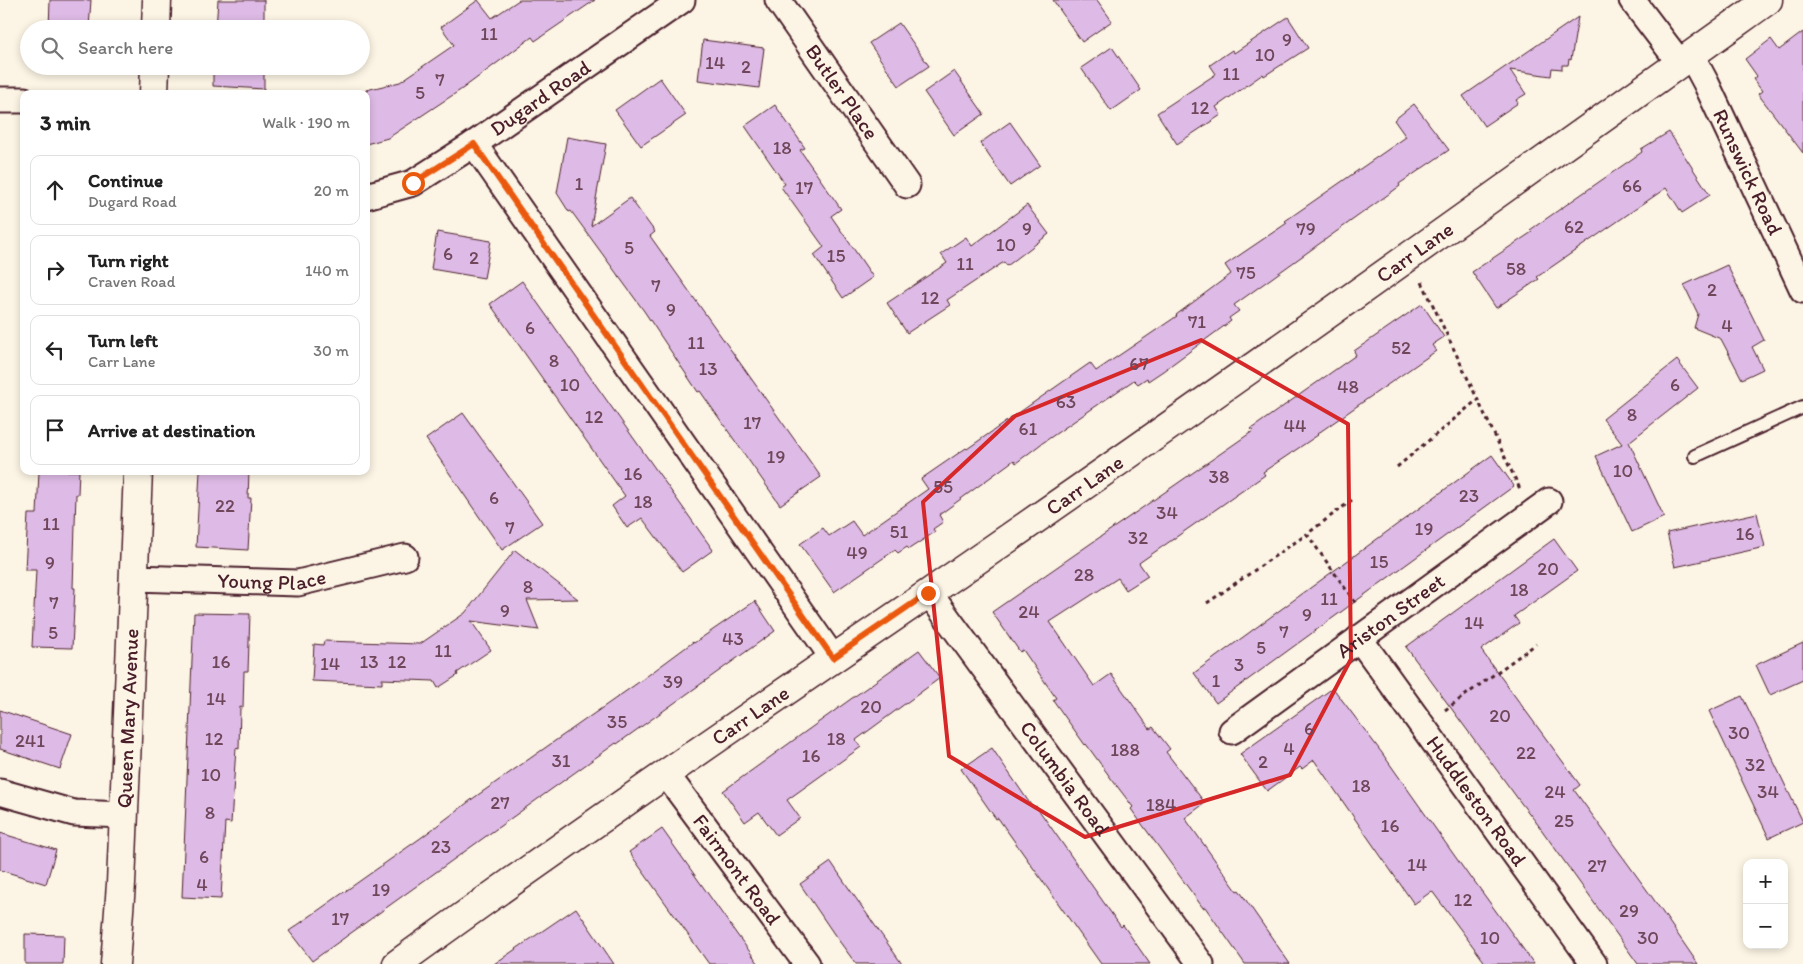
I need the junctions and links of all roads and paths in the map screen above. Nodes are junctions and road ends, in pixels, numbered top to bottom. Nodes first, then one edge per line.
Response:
1 (157, 0) edge
2 (682, 0) edge
3 (778, 0) edge
4 (1632, 0) edge
5 (1768, 0) edge
6 (156, 20) edge
7 (1685, 59) junction
8 (155, 75) edge
9 (154, 90) edge
10 (0, 100) edge
11 (20, 100) edge
12 (474, 144) junction
13 (907, 185) dead end
14 (370, 195) edge
15 (1410, 256) junction
16 (1803, 290) edge
17 (1478, 400) junction
18 (1803, 407) edge
19 (1694, 456) dead end
20 (1397, 467) dead end
21 (138, 475) edge
22 (1352, 500) dead end
23 (1540, 507) joint
24 (1307, 534) junction
25 (405, 557) dead end
26 (134, 578) junction
27 (928, 593) junction
28 (1207, 603) dead end
29 (1366, 633) junction
30 (1536, 644) dead end
31 (833, 658) junction
32 (1422, 727) junction
33 (1232, 731) dead end
34 (666, 774) junction
35 (0, 792) edge
36 (124, 815) junction
37 (408, 961) edge
38 (115, 964) edge
39 (807, 964) edge
40 (1201, 964) edge
41 (1594, 964) edge

1 - 6 street
2 - 12 street, Dugard Road
3 - 13 street, Butler Place
4 - 7 street
5 - 7 street, Carr Lane
7 - 15 street, Carr Lane
7 - 16 street, Runswick Road
8 - 9 street
10 - 11 street
12 - 14 street, Dugard Road
12 - 31 street
15 - 17 path
15 - 27 street, Carr Lane
17 - 20 path
17 - 23 path
18 - 19 lane
21 - 26 street, Queen Mary Avenue
22 - 24 path
23 - 29 street, Ariston Street
24 - 28 path
24 - 29 path
25 - 26 street, Young Place
26 - 36 street, Queen Mary Avenue
27 - 31 street, Carr Lane
27 - 40 street, Columbia Road
29 - 32 street, Huddleston Road
29 - 33 street, Ariston Street
30 - 32 path
31 - 34 street, Carr Lane
32 - 41 street, Huddleston Road
34 - 37 street, Carr Lane
34 - 39 street, Fairmont Road
35 - 36 street
36 - 38 street, Queen Mary Avenue

